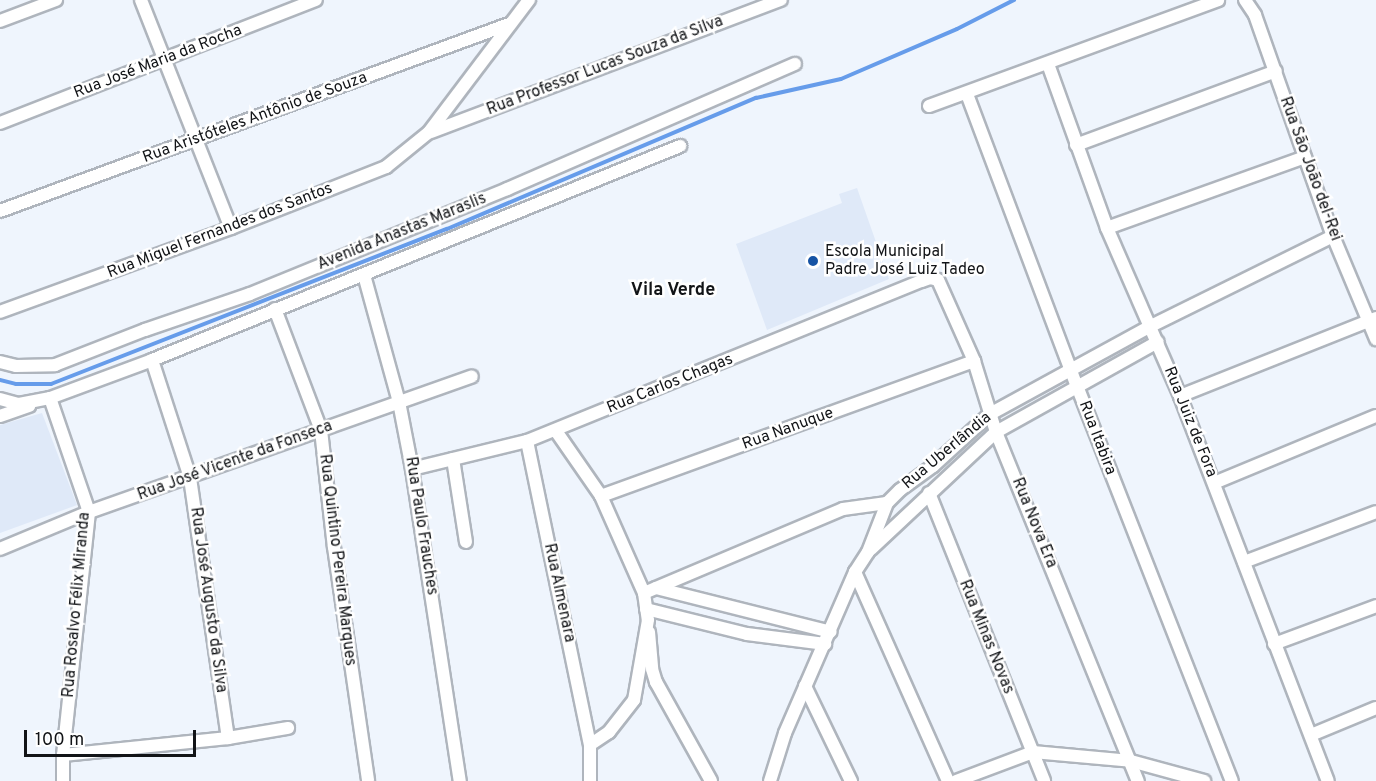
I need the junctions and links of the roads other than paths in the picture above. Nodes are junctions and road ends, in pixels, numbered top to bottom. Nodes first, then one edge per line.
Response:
1 (56, 0) edge
2 (141, 0) edge
3 (316, 0) edge
4 (529, 0) edge
5 (1218, 0) edge
6 (1245, 0) edge
7 (778, 1) edge
8 (0, 21) edge
9 (509, 24) junction
10 (164, 60) junction
11 (795, 64) dead end
12 (1048, 64) junction
13 (1276, 71) junction
14 (967, 94) junction
15 (928, 106) dead end
16 (0, 123) edge
17 (429, 132) junction
18 (196, 140) junction
19 (1076, 145) junction
20 (680, 146) dead end
21 (1305, 157) junction
22 (0, 211) edge
23 (231, 228) junction
24 (1107, 228) junction
25 (1333, 236) junction
26 (364, 275) junction
27 (922, 281) joint
28 (275, 309) junction
29 (0, 312) edge
30 (1372, 319) edge
31 (1151, 326) junction
32 (1376, 339) edge
33 (1158, 342) junction
34 (152, 360) junction
35 (974, 361) junction
36 (0, 362) edge
37 (1072, 369) junction
38 (472, 376) dead end
39 (1077, 386) junction
40 (1179, 396) junction
41 (50, 398) junction
42 (0, 399) edge
43 (399, 402) junction
44 (990, 414) junction
45 (0, 416) edge
46 (1376, 416) edge
47 (321, 430) junction
48 (556, 431) junction
49 (996, 432) junction
50 (527, 441) junction
51 (453, 459) junction
52 (412, 469) junction
53 (190, 478) junction
54 (1214, 483) junction
55 (929, 493) junction
56 (601, 496) junction
57 (887, 503) junction
58 (89, 512) junction
59 (1376, 512) edge
60 (466, 542) dead end
61 (0, 549) edge
62 (868, 552) junction
63 (1244, 562) junction
64 (855, 572) junction
65 (656, 588) junction
66 (644, 593) junction
67 (1376, 606) edge
68 (647, 614) junction
69 (831, 632) junction
70 (825, 644) junction
71 (1274, 644) junction
72 (805, 686) junction
73 (1376, 708) edge
74 (288, 728) dead end
75 (1311, 735) junction
76 (228, 738) junction
77 (591, 745) junction
78 (1033, 752) junction
79 (63, 755) junction
80 (1131, 761) junction
81 (63, 781) edge
82 (368, 781) edge
83 (460, 781) edge
84 (590, 781) edge
85 (711, 781) edge
86 (770, 781) edge
87 (851, 781) edge
88 (948, 781) edge
89 (956, 781) edge
90 (1044, 781) edge
91 (1138, 781) edge
92 (1204, 781) edge
93 (1232, 781) edge
94 (1328, 781) edge

1 - 8 street
2 - 10 street
3 - 10 street, Rua José Maria da Rocha
4 - 9 street
5 - 12 street
6 - 13 street, Rua São João del-Rei
7 - 17 street, Rua Professor Lucas Souza da Silva
9 - 17 street
9 - 18 street, Rua Aristóteles Antônio de Souza
10 - 16 street, Rua José Maria da Rocha
10 - 18 street
11 - 36 street, Avenida Anastas Maraslis
12 - 14 street
12 - 19 street, Rua Juiz de Fora
13 - 19 street
13 - 21 street, Rua São João del-Rei
14 - 15 street
14 - 37 street, Rua Itabira
17 - 23 street, Rua Miguel Fernandes dos Santos
18 - 22 street, Rua Aristóteles Antônio de Souza
18 - 23 street
19 - 24 street, Rua Juiz de Fora
20 - 26 street, Avenida Anastas Maraslis
21 - 24 street
21 - 25 street, Rua São João del-Rei
23 - 29 street, Rua Miguel Fernandes dos Santos
24 - 31 street, Rua Juiz de Fora
25 - 30 street, Rua São João del-Rei
25 - 31 street, Rua Uberlândia
26 - 28 street, Avenida Anastas Maraslis
26 - 43 street, Rua Paulo Frauches
27 - 35 street, Rua Nova Era
27 - 48 street, Rua Carlos Chagas
28 - 34 street, Avenida Anastas Maraslis
28 - 47 street, Rua Quintino Pereira Marques
30 - 32 street, Rua São João del-Rei
30 - 40 street
31 - 33 street, Rua Juiz de Fora
31 - 37 street, Rua Uberlândia
33 - 39 street, Rua Uberlândia
33 - 40 street, Rua Juiz de Fora
34 - 41 street, Avenida Anastas Maraslis
34 - 53 street, Rua José Augusto da Silva
35 - 44 street, Rua Nova Era
35 - 56 street, Rua Nanuque
37 - 39 street, Rua Itabira
37 - 44 street, Rua Uberlândia
38 - 43 street, Rua José Vicente da Fonseca
39 - 49 street, Rua Uberlândia
39 - 93 street, Rua Itabira
40 - 54 street, Rua Juiz de Fora
41 - 42 street, Avenida Anastas Maraslis
41 - 45 street
41 - 58 street, Rua Rosalvo Félix Miranda
43 - 47 street, Rua José Vicente da Fonseca
43 - 52 street, Rua Paulo Frauches
44 - 49 street, Rua Nova Era
44 - 57 street, Rua Uberlândia
46 - 54 street
47 - 53 street, Rua José Vicente da Fonseca
47 - 82 street, Rua Quintino Pereira Marques
48 - 50 street, Rua Carlos Chagas
48 - 56 street
49 - 55 street, Rua Uberlândia
49 - 80 street, Rua Nova Era
50 - 51 street, Rua Carlos Chagas
50 - 77 street, Rua Almenara
51 - 52 street, Rua Carlos Chagas
51 - 60 street
52 - 83 street, Rua Paulo Frauches
53 - 58 street, Rua José Vicente da Fonseca
53 - 76 street, Rua José Augusto da Silva
54 - 63 street, Rua Juiz de Fora
55 - 62 street, Rua Uberlândia
55 - 78 street, Rua Minas Novas
56 - 66 street
57 - 62 street, Rua Uberlândia
57 - 65 street
58 - 61 street, Rua José Vicente da Fonseca
58 - 79 street, Rua Rosalvo Félix Miranda
59 - 63 street
62 - 64 street, Rua Uberlândia
63 - 71 street, Rua Juiz de Fora
64 - 69 street, Rua Uberlândia
64 - 88 street
65 - 66 street
65 - 69 street
66 - 68 street
67 - 71 street
68 - 70 street
68 - 77 street
68 - 85 street
69 - 70 street, Rua Uberlândia
70 - 72 street, Rua Uberlândia
71 - 75 street, Rua Juiz de Fora
72 - 86 street, Rua Uberlândia
72 - 87 street
73 - 75 street
74 - 76 street
75 - 94 street, Rua Juiz de Fora
76 - 79 street
77 - 84 street, Rua Almenara
78 - 80 street
78 - 89 street
78 - 90 street, Rua Minas Novas
79 - 81 street, Rua Rosalvo Félix Miranda
80 - 91 street, Rua Nova Era
80 - 92 street

